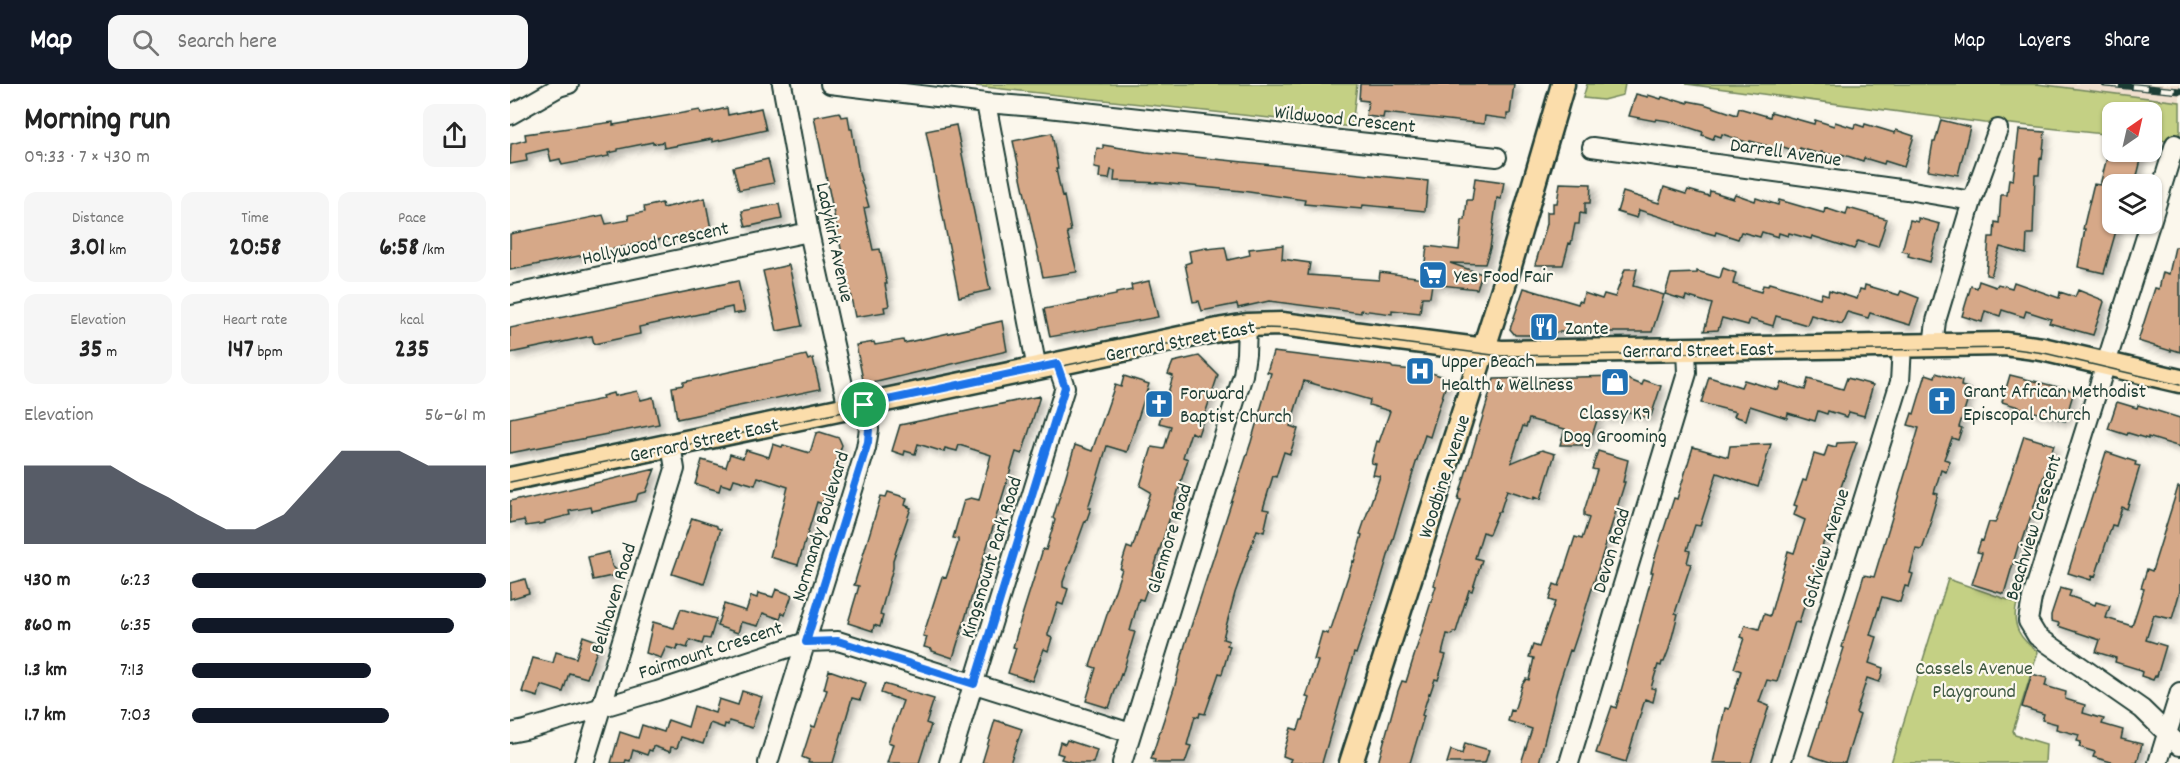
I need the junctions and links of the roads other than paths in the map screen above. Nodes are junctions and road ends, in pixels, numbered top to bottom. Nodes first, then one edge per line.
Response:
1 (569, 84) edge
2 (782, 84) edge
3 (830, 84) edge
4 (1563, 84) edge
5 (986, 103) junction
6 (510, 115) edge
7 (1998, 129) dead end
8 (2175, 144) dead end
9 (1592, 147) dead end
10 (1497, 157) dead end
11 (2162, 187) edge
12 (1972, 201) junction
13 (810, 232) junction
14 (2147, 234) edge
15 (510, 295) edge
16 (1247, 325) junction
17 (1902, 346) junction
18 (1933, 346) junction
19 (1686, 350) junction
20 (1483, 351) junction
21 (2106, 364) junction
22 (1047, 366) junction
23 (2180, 381) edge
24 (856, 406) junction
25 (671, 445) junction
26 (510, 479) edge
27 (806, 642) junction
28 (974, 684) junction
29 (2180, 692) edge
30 (602, 706) junction
31 (510, 733) edge
32 (1131, 733) junction
33 (2174, 740) edge
34 (584, 763) edge
35 (768, 763) edge
36 (949, 763) edge
37 (1122, 763) edge
38 (1351, 763) edge
39 (1569, 763) edge
40 (1781, 763) edge
41 (2158, 763) edge

1 - 6 street
2 - 13 street, Ladykirk Avenue
3 - 5 street, Wildwood Crescent
4 - 20 main road, Woodbine Avenue
5 - 10 street, Wildwood Crescent
5 - 22 street, Kingsmount Park Road
7 - 12 street
8 - 11 street, Beachview Crescent
9 - 12 street, Darrell Avenue
12 - 18 street
13 - 15 street, Hollywood Crescent
13 - 24 street, Ladykirk Avenue
14 - 21 street, Beachview Crescent
16 - 20 main road, Gerrard Street East
16 - 22 main road, Gerrard Street East
16 - 32 street, Glenmore Road
17 - 18 main road, Gerrard Street East
17 - 19 main road, Gerrard Street East
17 - 40 street, Golfview Avenue
18 - 21 main road, Gerrard Street East
19 - 20 main road, Gerrard Street East
19 - 39 street, Devon Road
20 - 38 main road, Woodbine Avenue
21 - 23 main road, Gerrard Street East
21 - 33 street, Beachview Crescent
22 - 24 main road, Gerrard Street East
22 - 28 street, Kingsmount Park Road
24 - 25 main road, Gerrard Street East
24 - 27 street, Normandy Boulevard
25 - 26 main road, Gerrard Street East
25 - 30 street, Bellhaven Road
27 - 28 street, Fairmount Crescent
27 - 30 street, Fairmount Crescent
27 - 35 street, Normandy Boulevard
28 - 32 street, Fairmount Crescent
28 - 36 street, Kingsmount Park Road
29 - 33 street
30 - 31 street, Fairmount Crescent
30 - 34 street, Bellhaven Road
32 - 37 street, Glenmore Road
33 - 41 street

